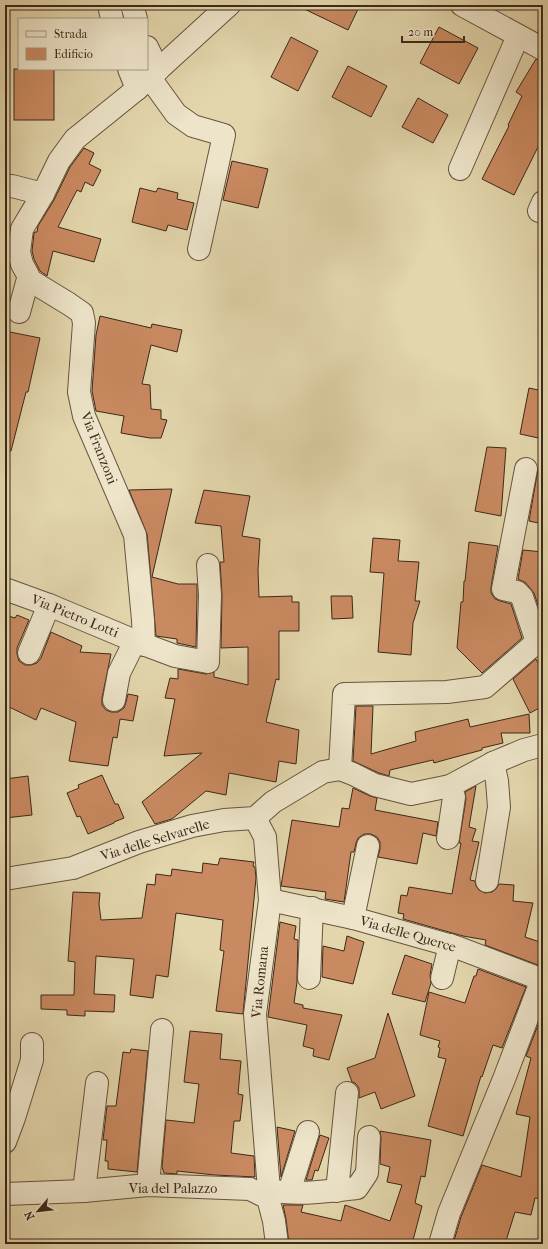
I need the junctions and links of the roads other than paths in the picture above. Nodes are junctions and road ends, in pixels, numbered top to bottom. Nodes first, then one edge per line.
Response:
1 (109, 5) edge
2 (132, 5) edge
3 (229, 5) edge
4 (462, 5) edge
5 (112, 18) edge
6 (136, 18) edge
7 (518, 36) junction
8 (543, 49) edge
9 (131, 70) edge
10 (148, 70) edge
11 (148, 79) junction
12 (460, 169) dead end
13 (5, 186) edge
14 (42, 194) junction
15 (199, 249) dead end
16 (18, 270) edge
17 (18, 312) dead end
18 (526, 469) dead end
19 (208, 565) dead end
20 (5, 589) edge
21 (49, 605) junction
22 (140, 643) junction
23 (541, 644) edge
24 (29, 653) dead end
25 (114, 700) dead end
26 (543, 745) edge
27 (493, 763) junction
28 (340, 769) junction
29 (450, 786) junction
30 (255, 818) junction
31 (448, 838) dead end
32 (368, 846) dead end
33 (5, 879) edge
34 (487, 881) dead end
35 (270, 900) junction
36 (312, 908) junction
37 (353, 918) junction
38 (450, 945) junction
39 (309, 978) dead end
40 (442, 978) dead end
41 (542, 980) edge
42 (162, 1030) dead end
43 (32, 1044) dead end
44 (97, 1083) dead end
45 (347, 1093) dead end
46 (308, 1132) dead end
47 (369, 1137) dead end
48 (5, 1142) edge
49 (148, 1185) junction
50 (84, 1191) junction
51 (337, 1191) junction
52 (5, 1194) edge
53 (276, 1194) junction
54 (277, 1244) edge
55 (440, 1244) edge

1 - 5 street
2 - 6 street
3 - 11 street
4 - 7 street
7 - 8 street
7 - 12 street
9 - 11 street
10 - 11 street
11 - 14 street
11 - 15 street
13 - 14 street
14 - 16 street
16 - 17 street
16 - 22 street, Via Franzoni
18 - 23 street
19 - 22 street
20 - 21 street, Via Pietro Lotti
21 - 22 street, Via Pietro Lotti
21 - 24 street
22 - 25 street
23 - 28 street
26 - 27 street
27 - 29 street
27 - 34 street
28 - 29 street
28 - 30 street
29 - 31 street
30 - 33 street, Via delle Selvarelle
30 - 35 street, Via Romana
32 - 37 street
35 - 36 street, Via delle Querce
35 - 53 street, Via Romana
36 - 37 street, Via delle Querce
36 - 39 street
37 - 38 street, Via delle Querce
38 - 40 street
38 - 41 street, Via delle Querce
41 - 55 street
42 - 49 street
43 - 48 street
44 - 50 street
45 - 51 street
46 - 53 street
47 - 51 street
49 - 50 street, Via del Palazzo
49 - 53 street, Via del Palazzo
50 - 52 street, Via del Palazzo
51 - 53 street
53 - 54 street

